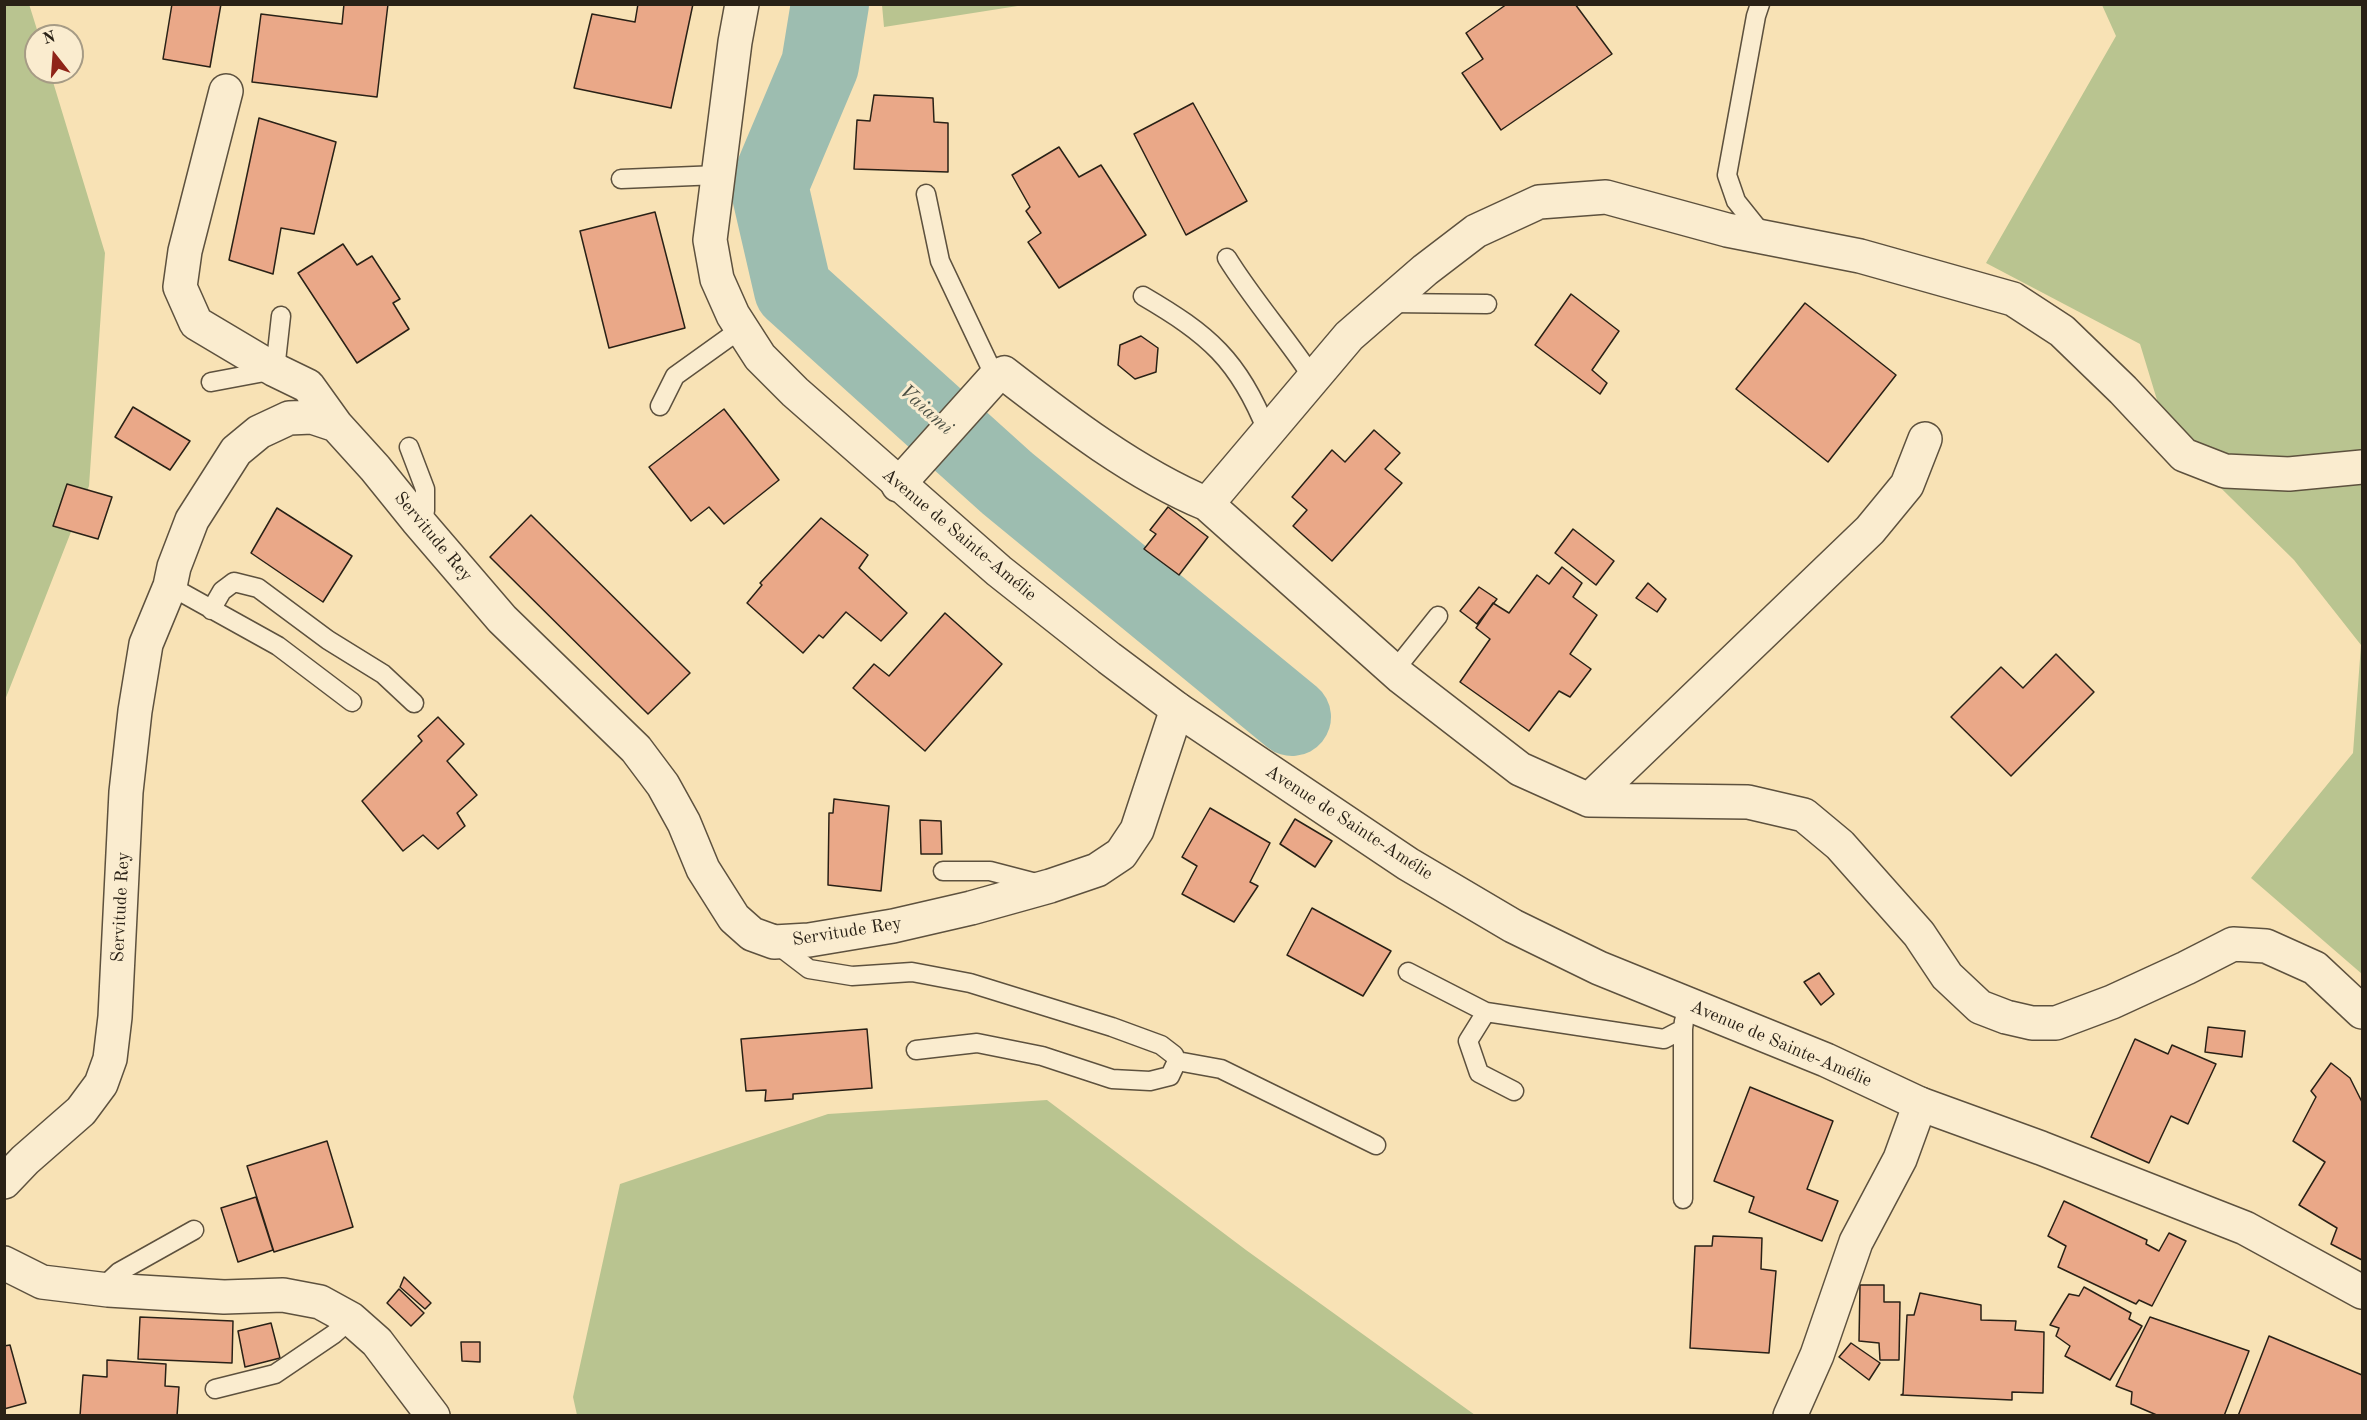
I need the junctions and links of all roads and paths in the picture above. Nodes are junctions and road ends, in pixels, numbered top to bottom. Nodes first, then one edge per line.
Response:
1 (742, 4) edge
2 (1760, 4) edge
3 (226, 91) dead end
4 (718, 176) junction
5 (621, 179) dead end
6 (926, 194) dead end
7 (1766, 238) junction
8 (1227, 258) dead end
9 (1143, 296) dead end
10 (1387, 303) junction
11 (1487, 304) dead end
12 (281, 316) dead end
13 (742, 328) junction
14 (275, 370) junction
15 (1313, 378) junction
16 (211, 382) dead end
17 (986, 387) junction
18 (660, 406) dead end
19 (336, 425) junction
20 (1267, 431) junction
21 (1925, 439) dead end
22 (409, 447) dead end
23 (2362, 467) edge
24 (898, 484) junction
25 (1207, 504) junction
26 (417, 520) junction
27 (170, 586) junction
28 (211, 610) junction
29 (1438, 616) dead end
30 (1394, 671) junction
31 (352, 702) dead end
32 (414, 703) dead end
33 (1176, 709) junction
34 (1589, 800) junction
35 (943, 871) dead end
36 (1050, 886) junction
37 (774, 942) junction
38 (1408, 972) dead end
39 (1486, 1012) junction
40 (2362, 1012) edge
41 (1685, 1016) junction
42 (916, 1050) dead end
43 (1177, 1061) junction
44 (1514, 1091) dead end
45 (1920, 1104) junction
46 (1376, 1145) dead end
47 (4, 1182) edge
48 (1683, 1199) dead end
49 (194, 1230) dead end
50 (4, 1263) edge
51 (101, 1289) junction
52 (2362, 1292) edge
53 (351, 1319) junction
54 (215, 1389) dead end
55 (433, 1416) edge
56 (1790, 1416) edge

1 - 4 street, Avenue de Sainte-Amélie
2 - 7 lane
3 - 14 street
4 - 5 lane
4 - 13 street, Avenue de Sainte-Amélie
6 - 17 lane
7 - 10 street
7 - 23 street
8 - 15 lane
9 - 20 lane
10 - 11 lane
10 - 15 street
12 - 14 lane
13 - 18 lane
13 - 24 street, Avenue de Sainte-Amélie
14 - 16 lane
14 - 19 street
15 - 20 street
17 - 24 street
17 - 25 street
19 - 26 street, Servitude Rey
19 - 27 street, Servitude Rey
20 - 25 street
21 - 34 street
22 - 26 lane
24 - 33 street, Avenue de Sainte-Amélie
25 - 30 street
26 - 37 street, Servitude Rey
27 - 28 lane
27 - 47 street, Servitude Rey
28 - 31 lane
28 - 32 lane
29 - 30 lane
30 - 34 street
33 - 36 street, Servitude Rey
33 - 41 street, Avenue de Sainte-Amélie
34 - 40 street
35 - 36 lane
36 - 37 street, Servitude Rey
37 - 43 lane
38 - 39 lane
39 - 41 lane
39 - 44 lane
41 - 45 street, Avenue de Sainte-Amélie
41 - 48 lane
42 - 43 lane
43 - 46 lane
45 - 52 street, Avenue de Sainte-Amélie
45 - 56 street
49 - 51 lane
50 - 51 street
51 - 53 street
53 - 54 lane
53 - 55 street

